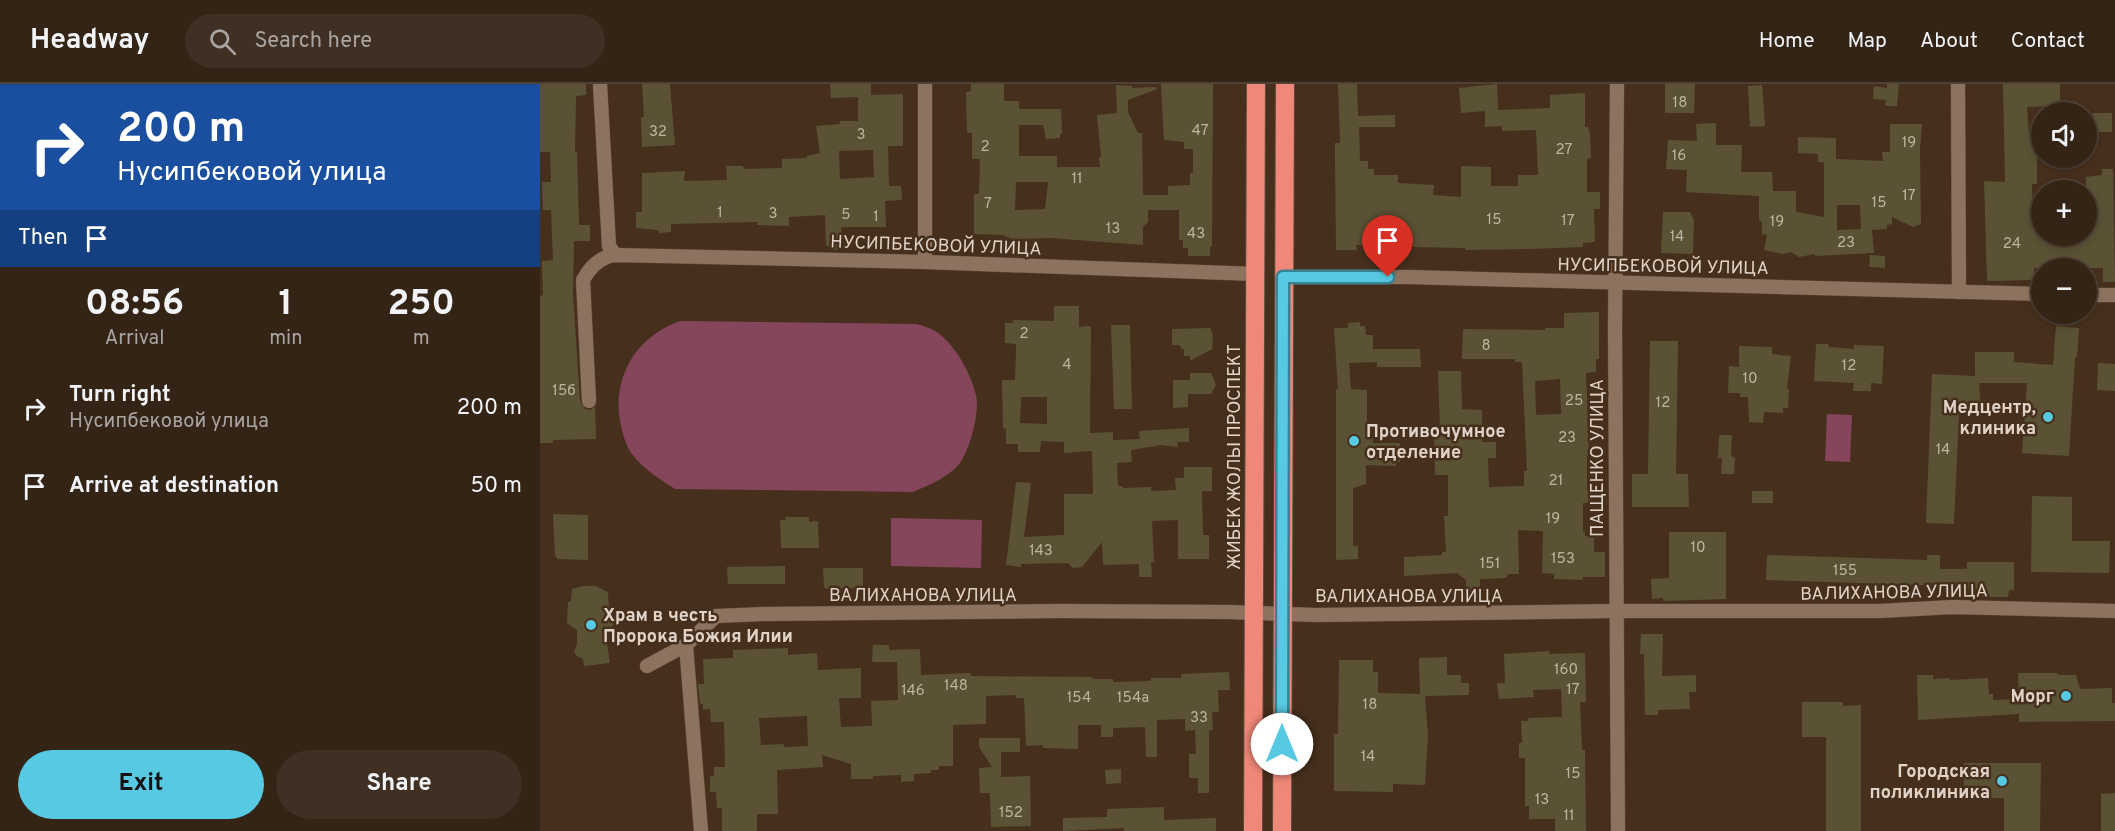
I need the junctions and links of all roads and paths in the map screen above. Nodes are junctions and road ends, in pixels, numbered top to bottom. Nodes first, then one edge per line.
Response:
1 (600, 84) edge
2 (925, 84) edge
3 (1256, 84) edge
4 (1285, 84) edge
5 (1617, 84) edge
6 (1958, 84) edge
7 (609, 252) junction
8 (925, 262) junction
9 (1256, 274) junction
10 (1283, 277) junction
11 (1615, 282) junction
12 (1959, 292) junction
13 (2031, 294) edge
14 (2097, 295) edge
15 (2115, 295) edge
16 (589, 401) dead end
17 (2115, 610) edge
18 (1616, 611) junction
19 (1254, 613) junction
20 (1282, 614) junction
21 (686, 645) junction
22 (647, 666) dead end
23 (701, 831) edge
24 (1253, 831) edge
25 (1282, 831) edge
26 (1618, 831) edge

1 - 7 street
2 - 8 street
3 - 9 highway, ЖИБЕК ЖОЛЫ ПРОСПЕКТ
4 - 10 highway
5 - 11 street, ПАЩЕНКО УЛИЦА
6 - 12 street
7 - 8 street, НУСИПБЕКОВОЙ УЛИЦА
7 - 16 street
8 - 9 street, НУСИПБЕКОВОЙ УЛИЦА
9 - 19 highway, ЖИБЕК ЖОЛЫ ПРОСПЕКТ
10 - 11 street, НУСИПБЕКОВОЙ УЛИЦА
10 - 20 highway
11 - 12 street, НУСИПБЕКОВОЙ УЛИЦА
11 - 18 street, ПАЩЕНКО УЛИЦА
12 - 13 street, НУСИПБЕКОВОЙ УЛИЦА
14 - 15 street
17 - 18 street, ВАЛИХАНОВА УЛИЦА
18 - 20 street, ВАЛИХАНОВА УЛИЦА
18 - 26 street, ПАЩЕНКО УЛИЦА
19 - 20 street, ВАЛИХАНОВА УЛИЦА
19 - 21 street, ВАЛИХАНОВА УЛИЦА
19 - 24 highway, ЖИБЕК ЖОЛЫ ПРОСПЕКТ
20 - 25 highway
21 - 22 street, ВАЛИХАНОВА УЛИЦА
21 - 23 street

